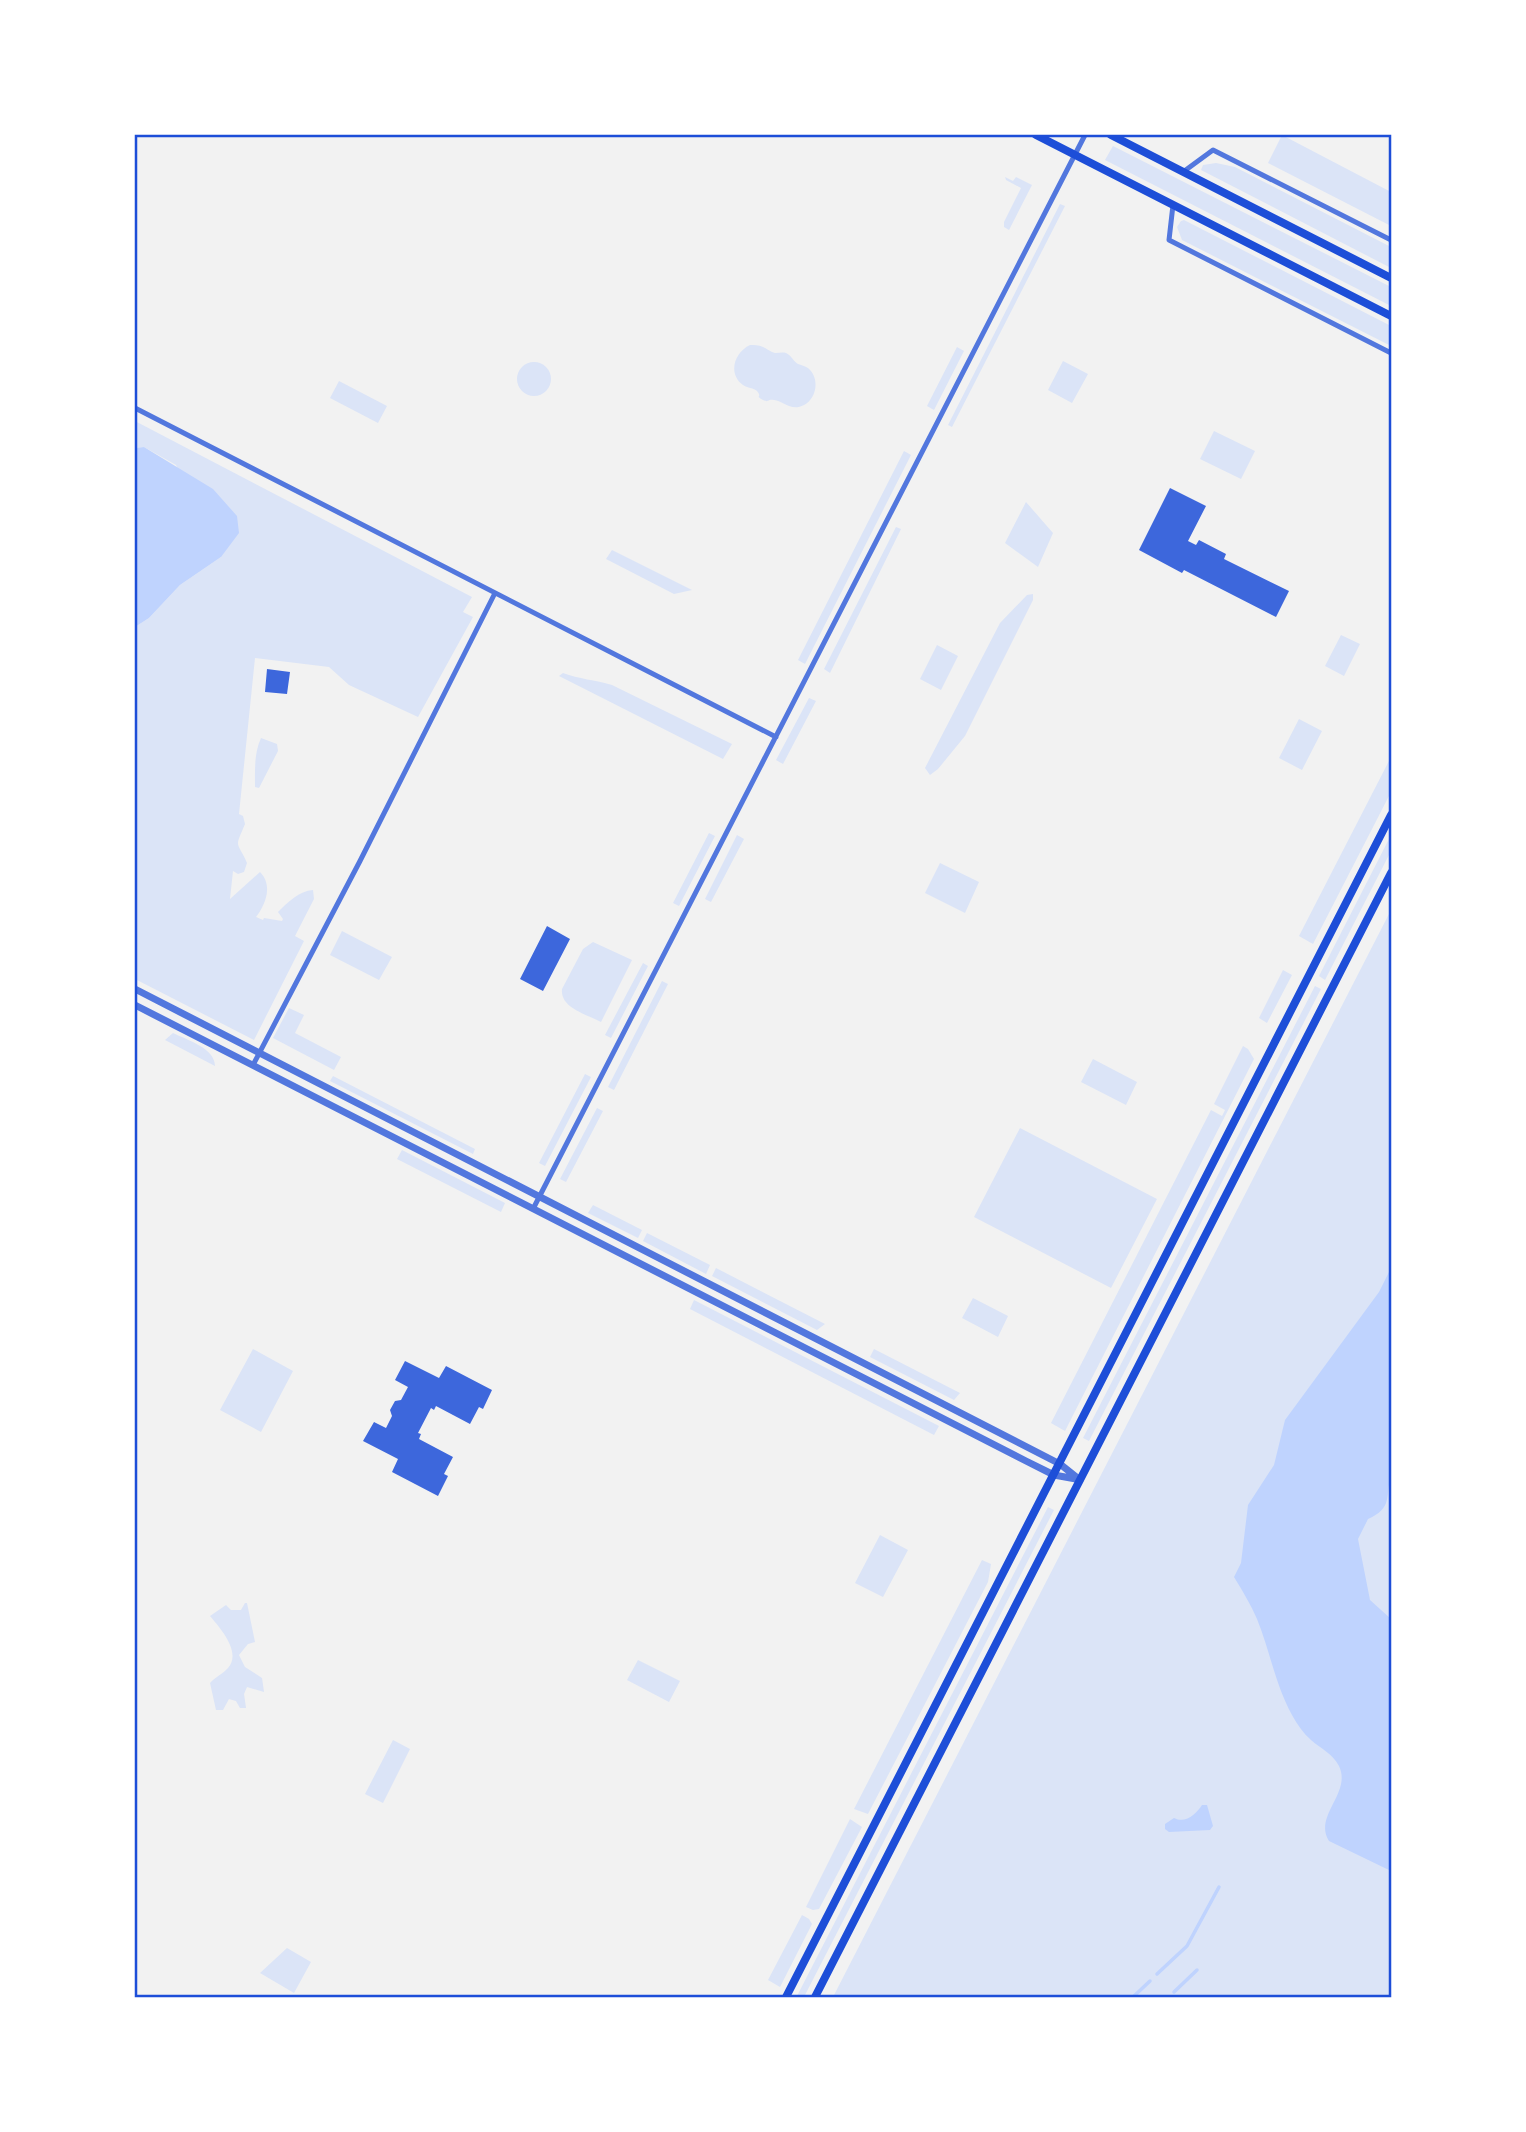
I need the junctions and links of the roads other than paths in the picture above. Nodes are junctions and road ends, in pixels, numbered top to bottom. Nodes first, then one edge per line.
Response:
1 (1036, 135) edge
2 (1085, 135) edge
3 (1111, 135) edge
4 (1074, 155) junction
5 (1183, 172) junction
6 (1173, 205) junction
7 (1391, 240) edge
8 (1391, 278) edge
9 (1391, 316) edge
10 (1391, 353) edge
11 (135, 408) edge
12 (495, 593) junction
13 (776, 737) junction
14 (1391, 815) edge
15 (1391, 873) edge
16 (135, 989) edge
17 (135, 1005) edge
18 (259, 1052) junction
19 (253, 1065) junction
20 (540, 1197) junction
21 (534, 1209) junction
22 (1060, 1464) junction
23 (1054, 1475) junction
24 (1080, 1480) junction
25 (786, 1997) edge
26 (816, 1997) edge

1 - 4 main road
2 - 4 street
3 - 5 main road
4 - 6 main road
4 - 13 street
5 - 7 street
5 - 8 main road
6 - 9 main road
6 - 10 street
11 - 12 street
12 - 13 street
12 - 18 street
13 - 20 street
14 - 22 main road
15 - 24 main road
16 - 18 street
17 - 19 street
18 - 19 street
18 - 20 street
19 - 21 street
20 - 21 street
20 - 22 street
21 - 23 street
22 - 23 main road
22 - 24 street
23 - 24 street
23 - 25 main road
24 - 26 main road

